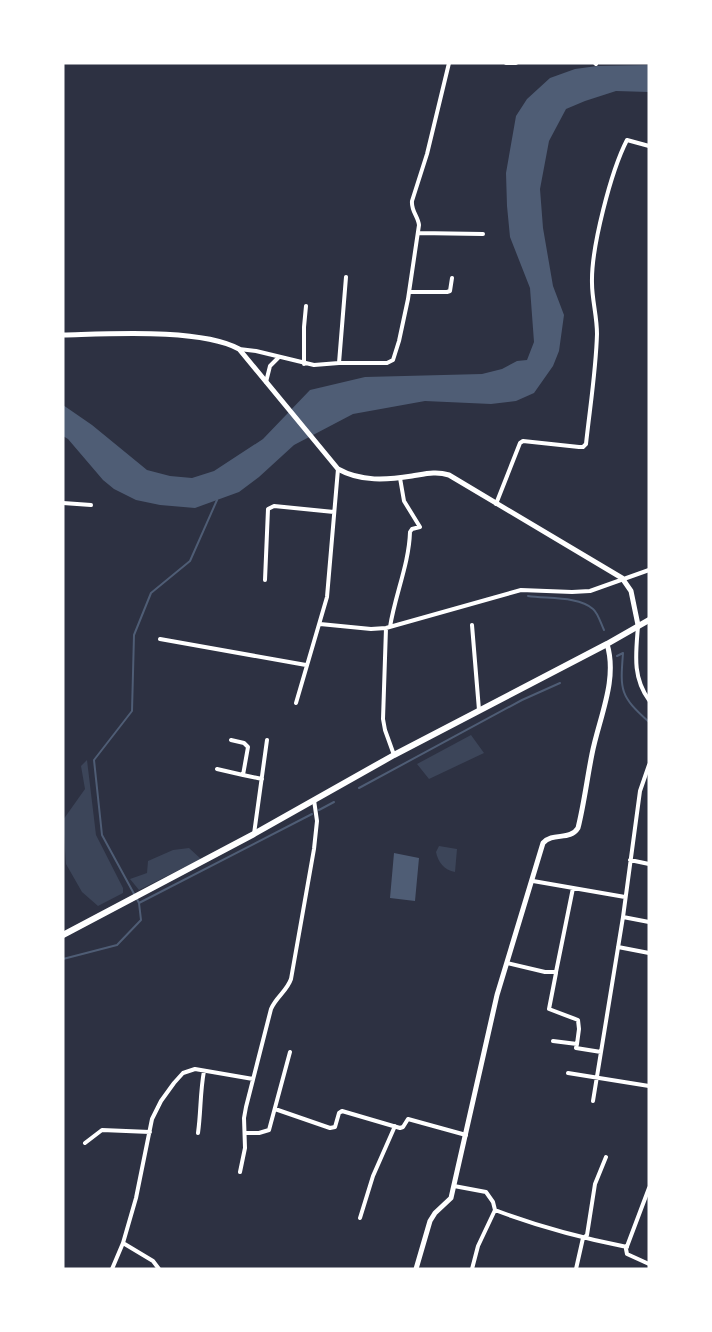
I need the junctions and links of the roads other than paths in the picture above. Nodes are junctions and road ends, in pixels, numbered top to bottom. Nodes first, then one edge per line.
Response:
1 (449, 63) edge
2 (506, 63) edge
3 (516, 63) edge
4 (649, 146) edge
5 (418, 233) junction
6 (483, 234) dead end
7 (346, 277) dead end
8 (452, 278) dead end
9 (409, 292) junction
10 (306, 306) dead end
11 (63, 335) edge
12 (239, 349) junction
13 (278, 357) junction
14 (339, 363) junction
15 (304, 364) junction
16 (267, 385) junction
17 (338, 469) junction
18 (400, 478) junction
19 (63, 503) edge
20 (496, 504) junction
21 (91, 505) dead end
22 (334, 512) junction
23 (649, 570) edge
24 (622, 578) junction
25 (265, 580) dead end
26 (649, 620) edge
27 (320, 624) junction
28 (472, 625) dead end
29 (638, 625) junction
30 (388, 627) junction
31 (160, 639) dead end
32 (607, 644) junction
33 (306, 665) junction
34 (649, 700) edge
35 (296, 703) dead end
36 (479, 710) junction
37 (231, 740) dead end
38 (267, 740) dead end
39 (394, 755) junction
40 (649, 765) edge
41 (217, 769) dead end
42 (243, 775) junction
43 (262, 779) junction
44 (314, 800) junction
45 (254, 834) junction
46 (630, 860) junction
47 (649, 864) edge
48 (533, 880) junction
49 (573, 888) junction
50 (625, 897) junction
51 (623, 917) junction
52 (649, 922) edge
53 (63, 935) edge
54 (618, 947) junction
55 (649, 953) edge
56 (506, 963) junction
57 (556, 972) junction
58 (553, 1041) dead end
59 (577, 1044) junction
60 (290, 1052) dead end
61 (601, 1052) junction
62 (204, 1071) junction
63 (568, 1073) dead end
64 (598, 1078) junction
65 (253, 1079) junction
66 (649, 1086) edge
67 (593, 1101) dead end
68 (275, 1108) junction
69 (395, 1126) junction
70 (150, 1132) junction
71 (198, 1133) dead end
72 (245, 1133) junction
73 (467, 1135) junction
74 (85, 1143) dead end
75 (606, 1157) dead end
76 (240, 1172) dead end
77 (454, 1186) junction
78 (649, 1189) edge
79 (495, 1210) junction
80 (360, 1218) dead end
81 (583, 1238) junction
82 (123, 1243) junction
83 (627, 1247) junction
84 (649, 1264) edge
85 (112, 1269) edge
86 (159, 1269) edge
87 (416, 1269) edge
88 (472, 1269) edge
89 (576, 1269) edge

1 - 5 street
2 - 3 street
4 - 20 street
5 - 6 street
5 - 9 street
7 - 14 street
8 - 9 street
9 - 14 street
10 - 15 street
11 - 12 street
12 - 13 street
12 - 16 street
13 - 15 street
13 - 16 street
14 - 15 street
16 - 17 street
17 - 18 street
17 - 22 street
18 - 20 street
18 - 30 street
19 - 21 street
20 - 24 street
22 - 25 street
22 - 27 street
23 - 24 street
24 - 29 street
24 - 30 street
26 - 29 main road
27 - 30 street
27 - 33 street
28 - 36 street
29 - 32 main road
29 - 34 street
30 - 39 street
31 - 33 street
32 - 36 main road
32 - 48 street
33 - 35 street
36 - 39 main road
37 - 42 street
38 - 43 street
39 - 44 main road
40 - 46 street
41 - 42 street
42 - 43 street
43 - 45 street
44 - 45 main road
44 - 65 street
45 - 53 main road
46 - 47 street
46 - 50 street
48 - 49 street
48 - 56 street
49 - 50 street
49 - 57 street
50 - 51 street
51 - 52 street
51 - 54 street
54 - 55 street
54 - 61 street
56 - 57 street
56 - 73 street
57 - 59 street
58 - 59 street
59 - 61 street
60 - 68 street
61 - 64 street
62 - 65 street
62 - 70 street
62 - 71 street
63 - 64 street
64 - 66 street
64 - 67 street
65 - 72 street
68 - 69 street
68 - 72 street
69 - 73 street
69 - 80 street
70 - 74 street
70 - 82 street
72 - 76 street
73 - 77 street
75 - 81 street
77 - 79 street
77 - 87 street
78 - 83 street
79 - 81 street
79 - 88 street
81 - 83 street
81 - 89 street
82 - 85 street
82 - 86 street
83 - 84 street

